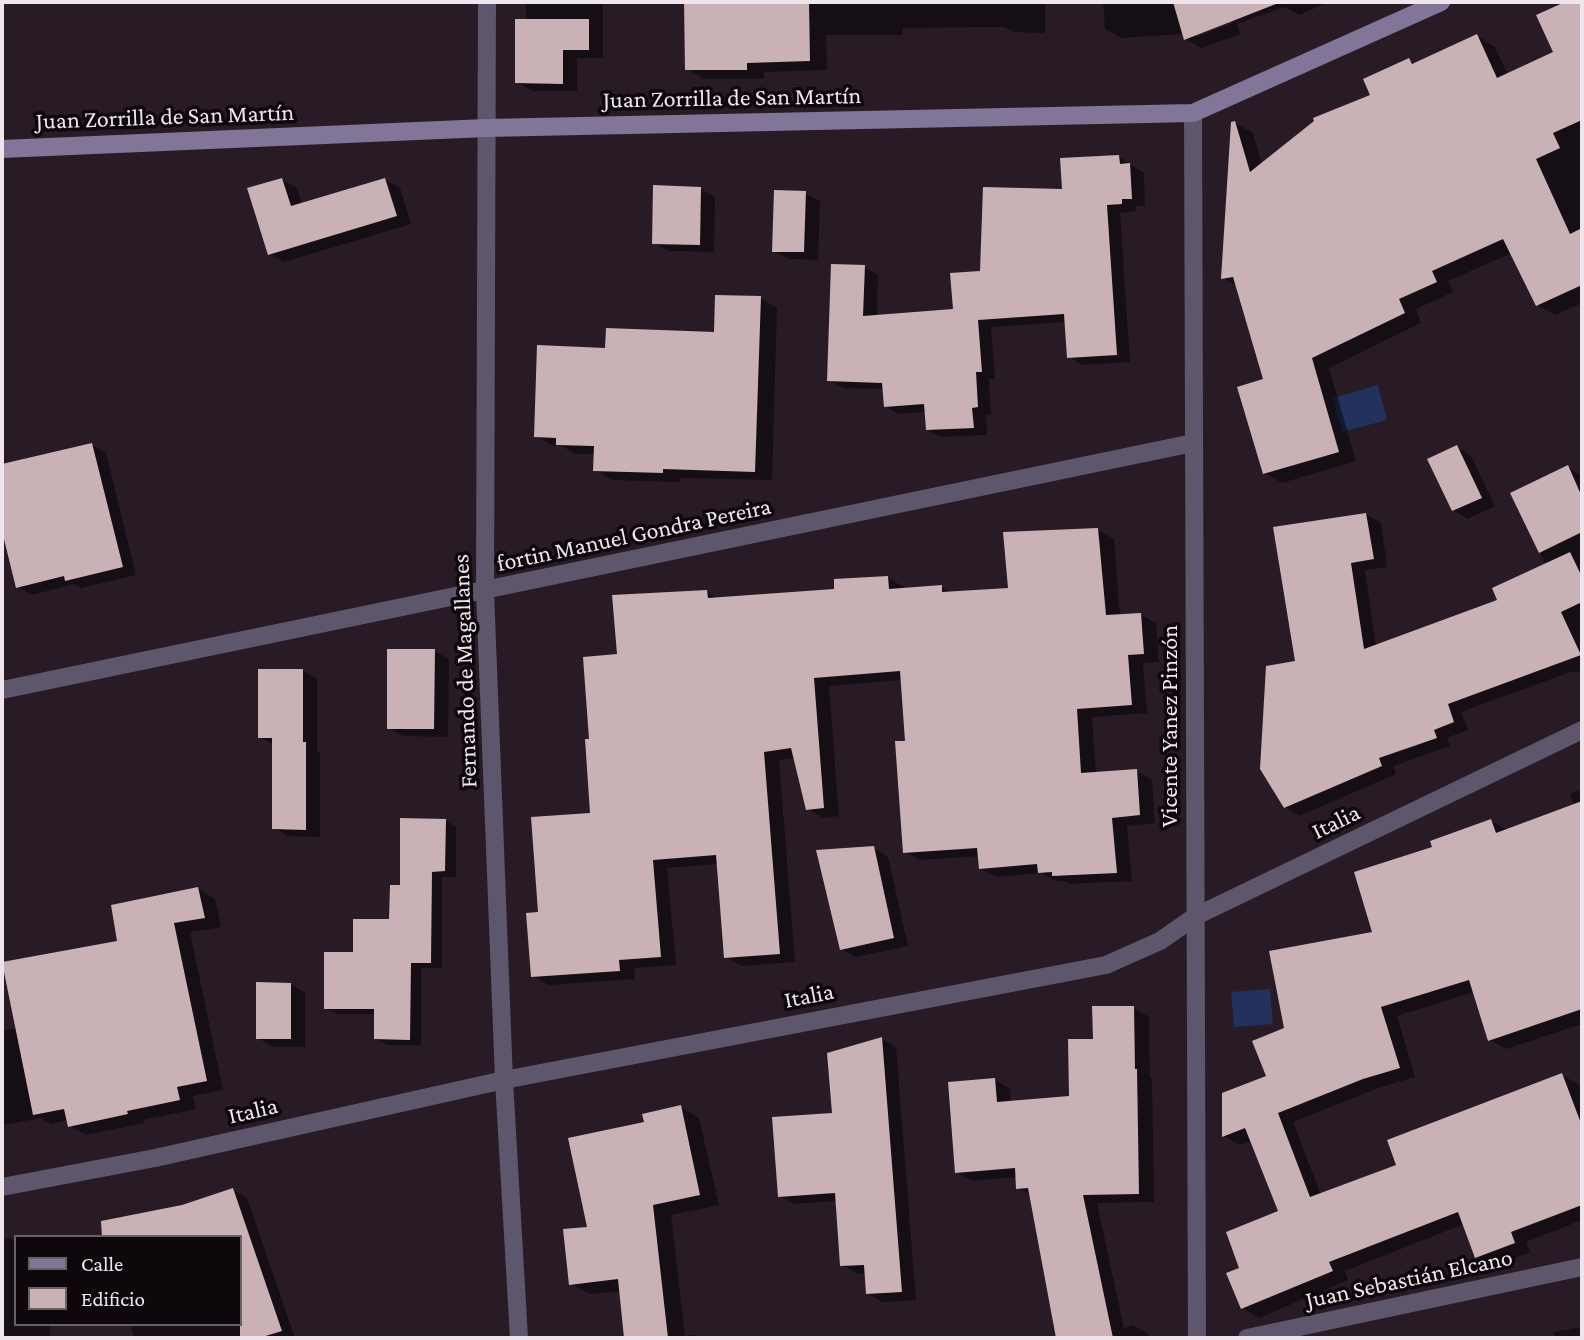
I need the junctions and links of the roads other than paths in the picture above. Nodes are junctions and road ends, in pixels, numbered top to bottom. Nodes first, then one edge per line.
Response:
1 (487, 2) edge
2 (1441, 2) edge
3 (1193, 113) junction
4 (486, 128) junction
5 (2, 149) edge
6 (1194, 443) junction
7 (485, 591) junction
8 (2, 690) edge
9 (1582, 730) edge
10 (1196, 916) junction
11 (504, 1080) junction
12 (2, 1187) edge
13 (1582, 1267) edge
14 (519, 1338) edge
15 (1196, 1338) edge
16 (1247, 1338) edge

1 - 4 street, Fernando de Magallanes
2 - 3 street, Juan Zorrilla de San Martín
3 - 4 street, Juan Zorrilla de San Martín
3 - 6 street, Vicente Yanez Pinzón
4 - 5 street, Juan Zorrilla de San Martín
4 - 7 street, Fernando de Magallanes
6 - 7 street, fortin Manuel Gondra Pereira
6 - 10 street, Vicente Yanez Pinzón
7 - 8 street, fortin Manuel Gondra Pereira
7 - 11 street, Fernando de Magallanes
9 - 10 street, Italia
10 - 11 street, Italia
10 - 15 street, Vicente Yanez Pinzón
11 - 12 street, Italia
11 - 14 street, Fernando de Magallanes
13 - 16 street, Juan Sebastián Elcano

